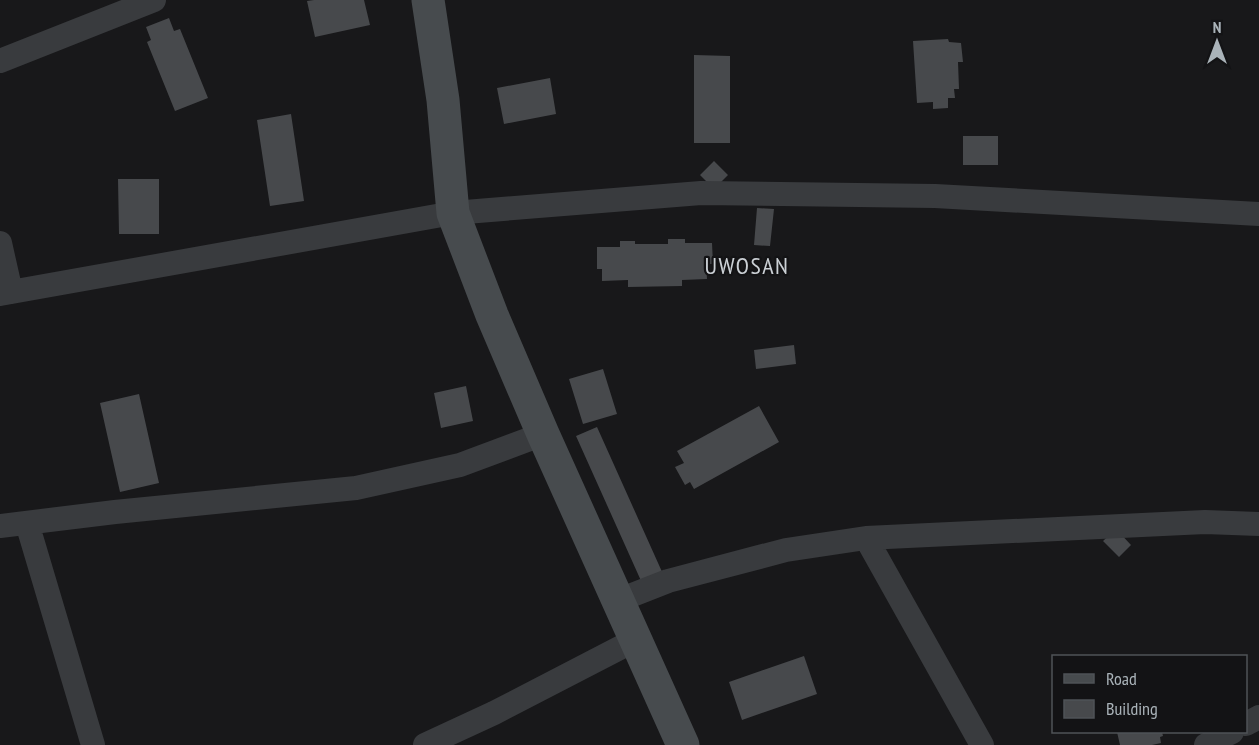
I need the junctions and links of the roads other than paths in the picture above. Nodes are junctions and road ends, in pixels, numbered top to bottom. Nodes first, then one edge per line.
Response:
1 (154, 0) edge
2 (428, 0) edge
3 (0, 61) edge
4 (453, 213) junction
5 (1259, 214) edge
6 (0, 243) edge
7 (5, 293) edge
8 (543, 434) junction
9 (27, 523) junction
10 (1259, 524) edge
11 (0, 526) edge
12 (866, 538) junction
13 (617, 601) junction
14 (635, 640) junction
15 (1230, 733) edge
16 (93, 745) edge
17 (425, 745) edge
18 (683, 745) edge
19 (982, 745) edge
20 (1206, 745) edge

1 - 3 street
2 - 4 street
4 - 5 street
4 - 7 street
4 - 8 street
6 - 7 street
8 - 9 street
8 - 13 street
9 - 11 street
9 - 16 street
10 - 12 street
12 - 13 street
12 - 19 street
13 - 14 street
14 - 17 street
14 - 18 street
15 - 20 street

